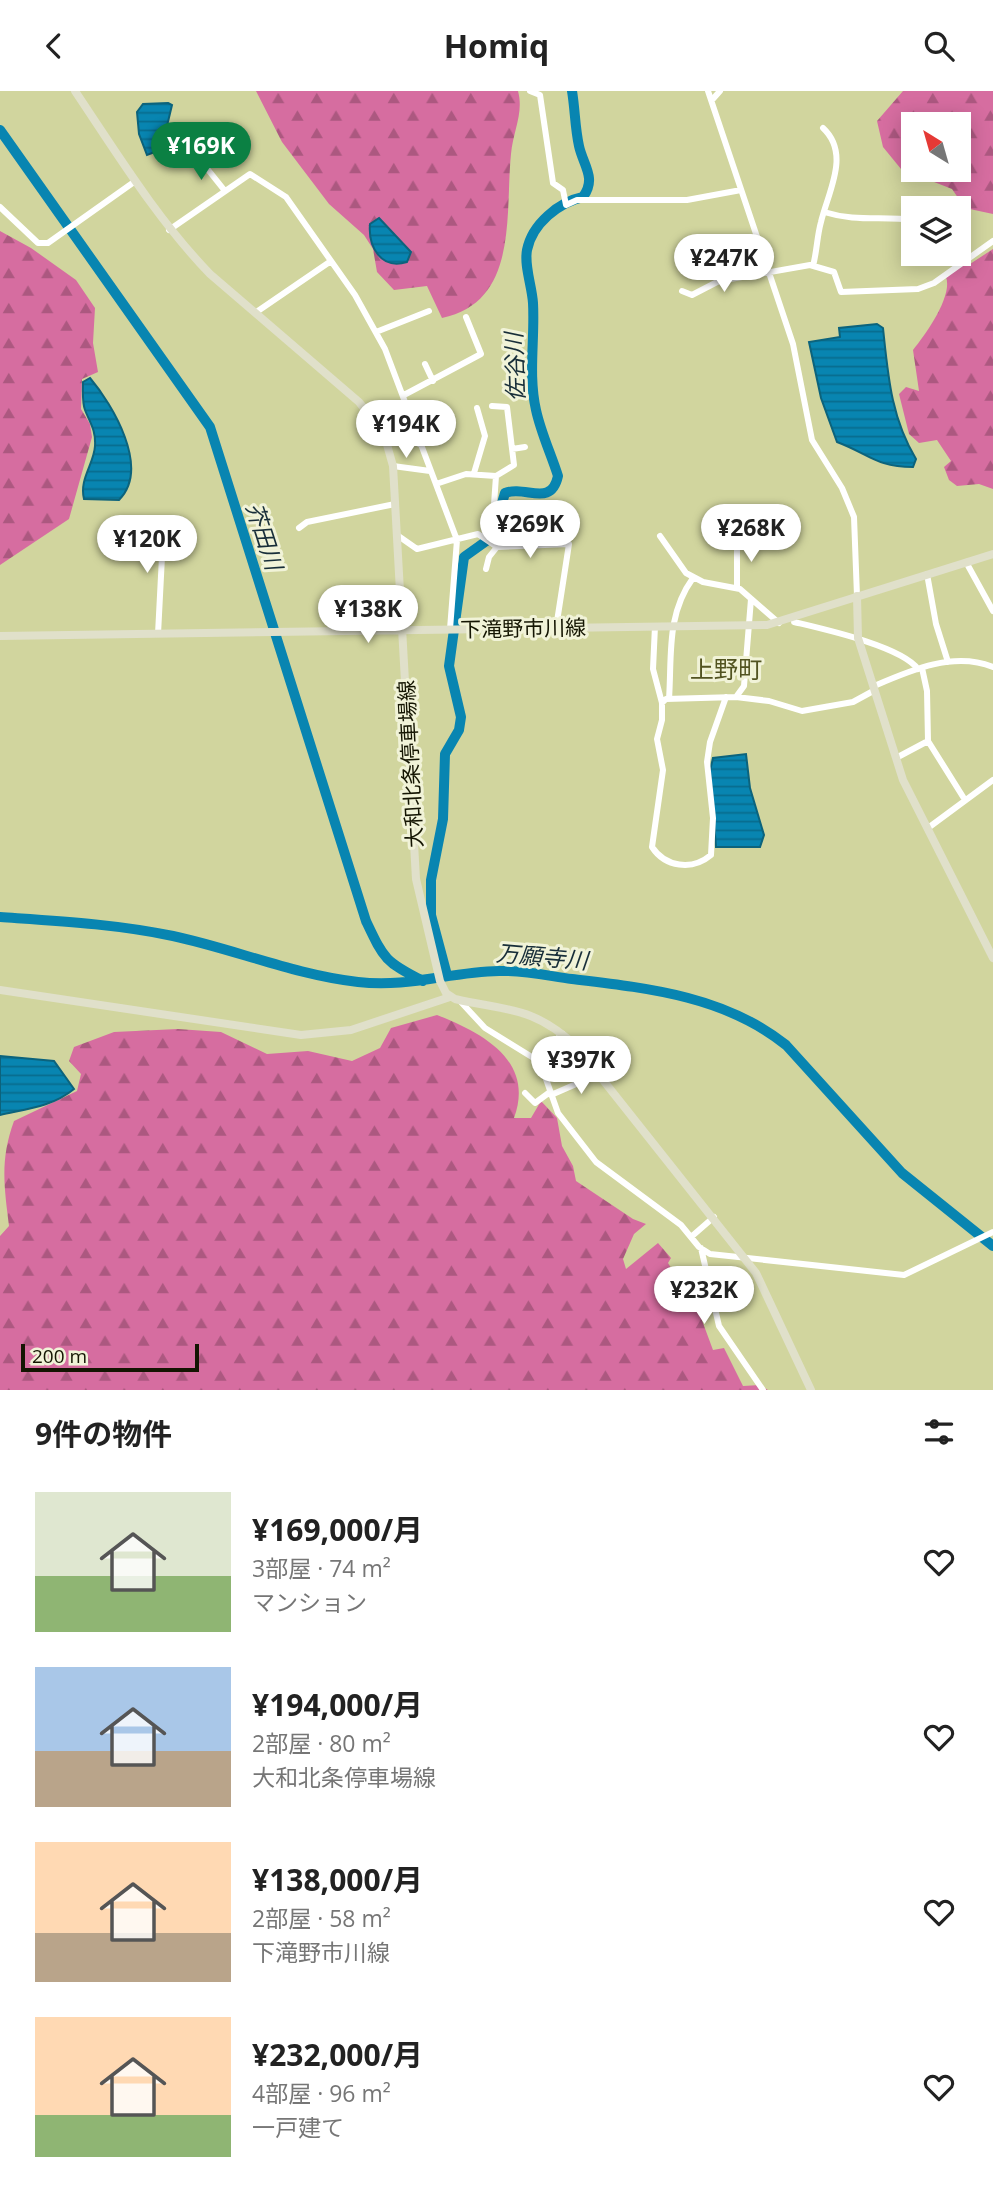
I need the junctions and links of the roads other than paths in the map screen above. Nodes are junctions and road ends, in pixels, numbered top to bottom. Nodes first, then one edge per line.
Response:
1 (75, 91) edge
2 (530, 91) edge
3 (708, 91) edge
4 (720, 91) edge
5 (712, 100) junction
6 (823, 128) dead end
7 (197, 156) dead end
8 (134, 182) junction
9 (741, 190) junction
10 (225, 191) junction
11 (0, 207) edge
12 (824, 212) junction
13 (901, 219) edge
14 (169, 230) junction
15 (993, 241) edge
16 (331, 261) junction
17 (813, 266) junction
18 (770, 273) junction
19 (682, 291) dead end
20 (429, 310) dead end
21 (255, 313) junction
22 (466, 317) dead end
23 (376, 332) junction
24 (425, 364) dead end
25 (433, 381) junction
26 (404, 395) junction
27 (492, 406) dead end
28 (477, 408) dead end
29 (450, 415) dead end
30 (419, 444) junction
31 (525, 447) dead end
32 (512, 449) junction
33 (393, 466) junction
34 (430, 471) junction
35 (474, 473) junction
36 (496, 476) junction
37 (436, 484) junction
38 (395, 503) junction
39 (164, 518) dead end
40 (299, 528) dead end
41 (397, 535) junction
42 (484, 536) junction
43 (660, 536) dead end
44 (737, 539) dead end
45 (457, 540) junction
46 (497, 547) junction
47 (993, 554) edge
48 (966, 562) junction
49 (486, 569) dead end
50 (927, 574) junction
51 (692, 578) junction
52 (737, 588) junction
53 (857, 596) junction
54 (751, 599) junction
55 (993, 611) edge
56 (794, 619) junction
57 (779, 623) junction
58 (749, 625) junction
59 (655, 626) junction
60 (672, 626) junction
61 (556, 628) junction
62 (453, 629) junction
63 (403, 630) junction
64 (158, 634) junction
65 (0, 636) edge
66 (858, 638) junction
67 (948, 661) junction
68 (993, 667) edge
69 (920, 668) junction
70 (875, 688) junction
71 (726, 697) junction
72 (736, 697) junction
73 (669, 699) junction
74 (662, 703) junction
75 (928, 741) junction
76 (896, 758) junction
77 (993, 780) edge
78 (965, 800) junction
79 (928, 828) junction
80 (993, 958) edge
81 (0, 990) edge
82 (450, 997) junction
83 (460, 1001) junction
84 (563, 1034) junction
85 (534, 1057) junction
86 (599, 1074) junction
87 (525, 1093) dead end
88 (551, 1093) junction
89 (714, 1217) junction
90 (991, 1233) edge
91 (691, 1237) junction
92 (701, 1248) junction
93 (746, 1258) junction
94 (763, 1390) edge
95 (811, 1390) edge

1 - 8 main road, 大和北条停車場線
2 - 9 street
3 - 5 street
4 - 5 street
5 - 9 street
6 - 12 street
7 - 10 street
8 - 11 street
8 - 14 main road, 大和北条停車場線
9 - 18 street
10 - 14 street
10 - 16 street
12 - 13 street
12 - 17 street
14 - 21 main road, 大和北条停車場線
15 - 17 street
16 - 21 street
16 - 23 street
17 - 18 street
18 - 19 street
18 - 53 street
20 - 23 street
21 - 33 main road, 大和北条停車場線
22 - 25 street
23 - 26 street
24 - 25 street
25 - 26 street
26 - 30 street
27 - 32 street
28 - 35 street
29 - 30 street
30 - 34 street
31 - 32 street
32 - 36 street
33 - 34 street
33 - 38 main road, 大和北条停車場線
34 - 37 street
35 - 36 street
35 - 37 street
36 - 42 street
37 - 45 street
38 - 40 street
38 - 41 main road, 大和北条停車場線
39 - 64 street
41 - 45 street
41 - 63 main road, 大和北条停車場線
42 - 45 street
42 - 46 street
43 - 51 street
44 - 52 street
45 - 62 street
46 - 49 street
46 - 61 street
47 - 48 main road, 下滝野市川線
48 - 50 main road, 下滝野市川線
48 - 55 street
50 - 53 main road, 下滝野市川線
50 - 67 street
51 - 52 street
51 - 60 street
52 - 54 street
53 - 56 main road, 下滝野市川線
53 - 66 main road
54 - 57 street
54 - 58 street
56 - 57 main road, 下滝野市川線
56 - 66 street
57 - 58 main road, 下滝野市川線
58 - 60 main road, 下滝野市川線
58 - 72 street
59 - 60 main road, 下滝野市川線
59 - 61 main road, 下滝野市川線
59 - 74 street
60 - 73 street
61 - 62 main road, 下滝野市川線
62 - 63 main road, 下滝野市川線
63 - 64 main road, 下滝野市川線
63 - 82 main road, 大和北条停車場線
64 - 65 main road, 下滝野市川線
66 - 69 street
66 - 70 main road
67 - 68 street
67 - 69 street
69 - 70 street
69 - 75 street
70 - 72 street
70 - 76 main road
71 - 72 street
71 - 73 street
71 - 74 street
73 - 74 street
75 - 76 street
75 - 78 street
76 - 79 main road
77 - 78 street
78 - 79 street
79 - 80 main road
81 - 82 main road
82 - 83 main road
83 - 84 main road
83 - 85 street
84 - 85 street
84 - 86 main road
85 - 88 street
86 - 88 street
86 - 89 main road
87 - 88 street
88 - 91 street
89 - 91 street
89 - 93 main road
90 - 93 street
91 - 92 street
92 - 93 street
92 - 94 street
93 - 95 main road

